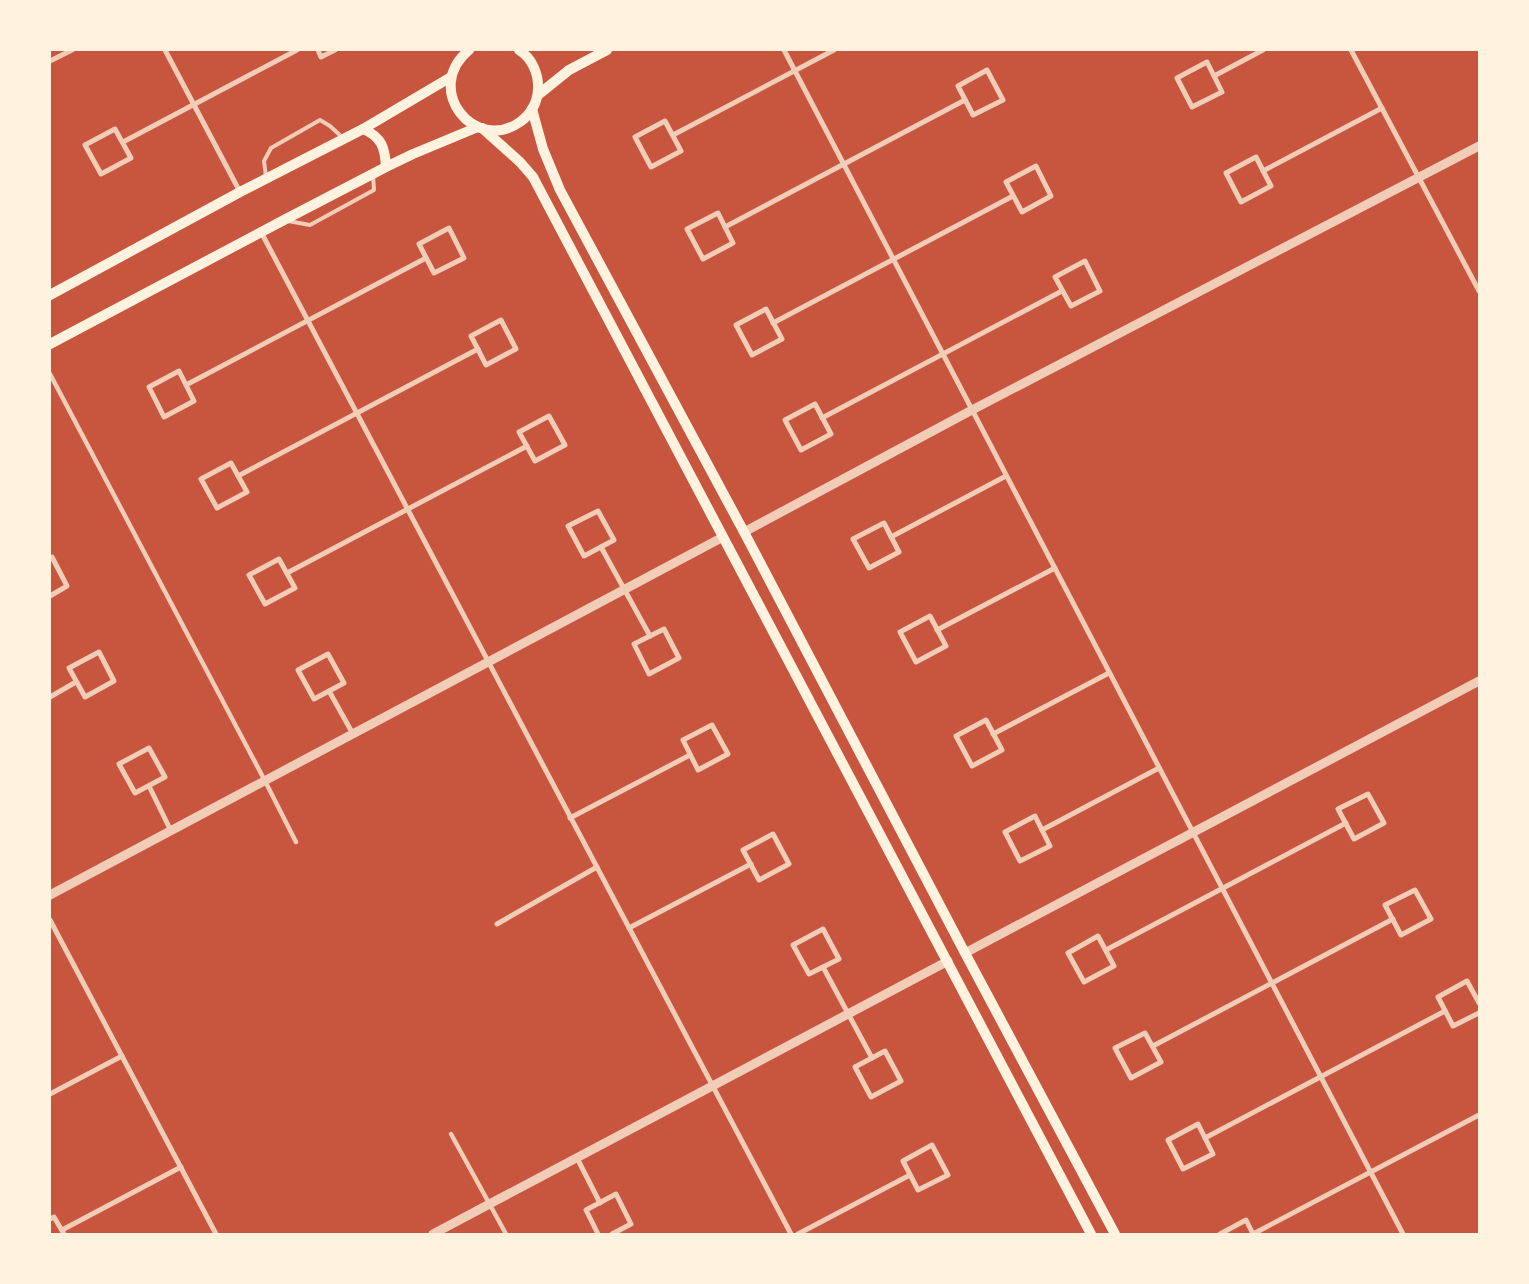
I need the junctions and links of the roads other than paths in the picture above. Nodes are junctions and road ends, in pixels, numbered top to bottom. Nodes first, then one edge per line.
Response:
1 (72, 50) edge
2 (165, 50) edge
3 (297, 50) edge
4 (318, 50) edge
5 (335, 50) edge
6 (454, 50) edge
7 (470, 50) edge
8 (519, 50) edge
9 (585, 50) edge
10 (607, 50) edge
11 (784, 50) edge
12 (834, 50) edge
13 (1263, 50) edge
14 (1351, 50) edge
15 (596, 56) junction
16 (50, 62) edge
17 (456, 66) junction
18 (794, 71) junction
19 (1214, 76) junction
20 (452, 77) junction
21 (538, 95) junction
22 (965, 100) junction
23 (194, 105) junction
24 (1382, 108) junction
25 (532, 109) junction
26 (480, 128) junction
27 (363, 129) junction
28 (673, 135) junction
29 (344, 139) junction
30 (123, 142) junction
31 (1479, 146) edge
32 (843, 164) junction
33 (386, 167) junction
34 (1263, 171) junction
35 (373, 174) junction
36 (1419, 178) junction
37 (266, 179) junction
38 (240, 192) junction
39 (1013, 196) junction
40 (284, 220) junction
41 (725, 227) junction
42 (261, 232) junction
43 (426, 258) junction
44 (893, 260) junction
45 (1062, 291) junction
46 (1479, 291) edge
47 (50, 295) edge
48 (308, 320) junction
49 (773, 323) junction
50 (50, 344) edge
51 (478, 350) junction
52 (943, 354) junction
53 (50, 374) edge
54 (186, 385) junction
55 (972, 410) junction
56 (357, 414) junction
57 (822, 418) junction
58 (527, 446) junction
59 (238, 476) junction
60 (1006, 476) junction
61 (407, 509) junction
62 (744, 532) junction
63 (891, 537) junction
64 (723, 538) junction
65 (601, 547) junction
66 (50, 558) edge
67 (1054, 568) junction
68 (287, 572) junction
69 (625, 590) junction
70 (50, 596) edge
71 (937, 630) junction
72 (650, 636) junction
73 (488, 662) junction
74 (1109, 673) junction
75 (76, 682) junction
76 (1479, 682) edge
77 (329, 691) junction
78 (50, 697) edge
79 (353, 734) junction
80 (993, 734) junction
81 (690, 754) junction
82 (1159, 768) junction
83 (265, 781) junction
84 (149, 786) junction
85 (570, 818) junction
86 (1346, 823) junction
87 (1042, 830) junction
88 (171, 831) junction
89 (1193, 832) junction
90 (296, 842) dead end
91 (751, 864) junction
92 (597, 867) junction
93 (1222, 888) junction
94 (50, 895) edge
95 (1392, 919) junction
96 (50, 920) edge
97 (497, 924) dead end
98 (629, 928) junction
99 (1106, 950) junction
100 (965, 953) junction
101 (948, 961) junction
102 (823, 967) junction
103 (1272, 983) junction
104 (1479, 1003) edge
105 (1445, 1011) junction
106 (1479, 1013) edge
107 (848, 1014) junction
108 (1153, 1046) junction
109 (122, 1056) junction
110 (872, 1058) junction
111 (1321, 1077) junction
112 (712, 1086) junction
113 (50, 1094) edge
114 (1479, 1115) edge
115 (451, 1134) dead end
116 (1205, 1138) junction
117 (577, 1158) junction
118 (181, 1167) junction
119 (1370, 1172) junction
120 (910, 1175) junction
121 (600, 1203) junction
122 (490, 1204) junction
123 (50, 1219) edge
124 (63, 1232) edge
125 (216, 1234) edge
126 (433, 1234) edge
127 (506, 1234) edge
128 (598, 1234) edge
129 (612, 1234) edge
130 (791, 1234) edge
131 (798, 1234) edge
132 (1091, 1234) edge
133 (1115, 1234) edge
134 (1220, 1234) edge
135 (1253, 1234) edge
136 (1403, 1234) edge

1 - 16 street
2 - 23 street
3 - 23 street
4 - 5 street
6 - 17 main road
7 - 17 main road
8 - 21 main road
9 - 15 main road
10 - 15 main road
11 - 18 street
12 - 18 street
13 - 19 street
14 - 24 street
15 - 21 main road
17 - 20 main road
18 - 28 street
18 - 32 street
19 - 19 street
20 - 26 main road
20 - 27 main road
21 - 25 main road
22 - 22 street
22 - 32 street
23 - 30 street
23 - 38 street
24 - 34 street
24 - 36 street
25 - 26 main road
25 - 62 main road
26 - 33 main road
26 - 64 main road
27 - 29 main road
27 - 33 main road
28 - 28 street
29 - 37 main road
29 - 37 lane
30 - 30 street
31 - 36 street
32 - 41 street
32 - 44 street
33 - 35 main road
34 - 34 street
35 - 40 main road
35 - 40 lane
36 - 46 street
36 - 55 street
37 - 38 main road
38 - 47 main road
39 - 39 street
39 - 44 street
40 - 42 main road
41 - 41 street
42 - 48 street
42 - 50 main road
43 - 43 street
43 - 48 street
44 - 49 street
44 - 52 street
45 - 45 street
45 - 52 street
48 - 54 street
48 - 56 street
49 - 49 street
51 - 51 street
51 - 56 street
52 - 55 street
52 - 57 street
53 - 83 street
54 - 54 street
55 - 60 street
55 - 62 street
56 - 59 street
56 - 61 street
57 - 57 street
58 - 58 street
58 - 61 street
59 - 59 street
60 - 63 street
60 - 67 street
61 - 68 street
61 - 73 street
62 - 100 main road
63 - 63 street
64 - 69 street
64 - 101 main road
65 - 65 street
65 - 69 street
66 - 70 street
67 - 71 street
67 - 74 street
68 - 68 street
69 - 72 street
69 - 73 street
71 - 71 street
72 - 72 street
73 - 79 street
73 - 85 street
74 - 80 street
74 - 82 street
75 - 75 street
75 - 78 street
76 - 89 street
77 - 77 street
77 - 79 street
79 - 83 street
80 - 80 street
81 - 81 street
81 - 85 street
82 - 87 street
82 - 89 street
83 - 88 street
83 - 90 street
84 - 84 street
84 - 88 street
85 - 92 street
86 - 86 street
86 - 93 street
87 - 87 street
88 - 94 street
89 - 93 street
89 - 100 street
91 - 91 street
91 - 98 street
92 - 97 street
92 - 98 street
93 - 99 street
93 - 103 street
95 - 95 street
95 - 103 street
96 - 109 street
98 - 112 street
99 - 99 street
100 - 133 main road
101 - 107 street
101 - 132 main road
102 - 102 street
102 - 107 street
103 - 108 street
103 - 111 street
104 - 105 street
105 - 106 street
105 - 111 street
107 - 110 street
107 - 112 street
108 - 108 street
109 - 113 street
109 - 118 street
110 - 110 street
111 - 116 street
111 - 119 street
112 - 117 street
112 - 130 street
114 - 119 street
115 - 122 street
116 - 116 street
117 - 121 street
117 - 122 street
118 - 124 street
118 - 125 street
119 - 135 street
119 - 136 street
120 - 120 street
120 - 131 street
121 - 128 street
121 - 129 street
122 - 126 street
122 - 127 street
123 - 124 street
134 - 135 street

